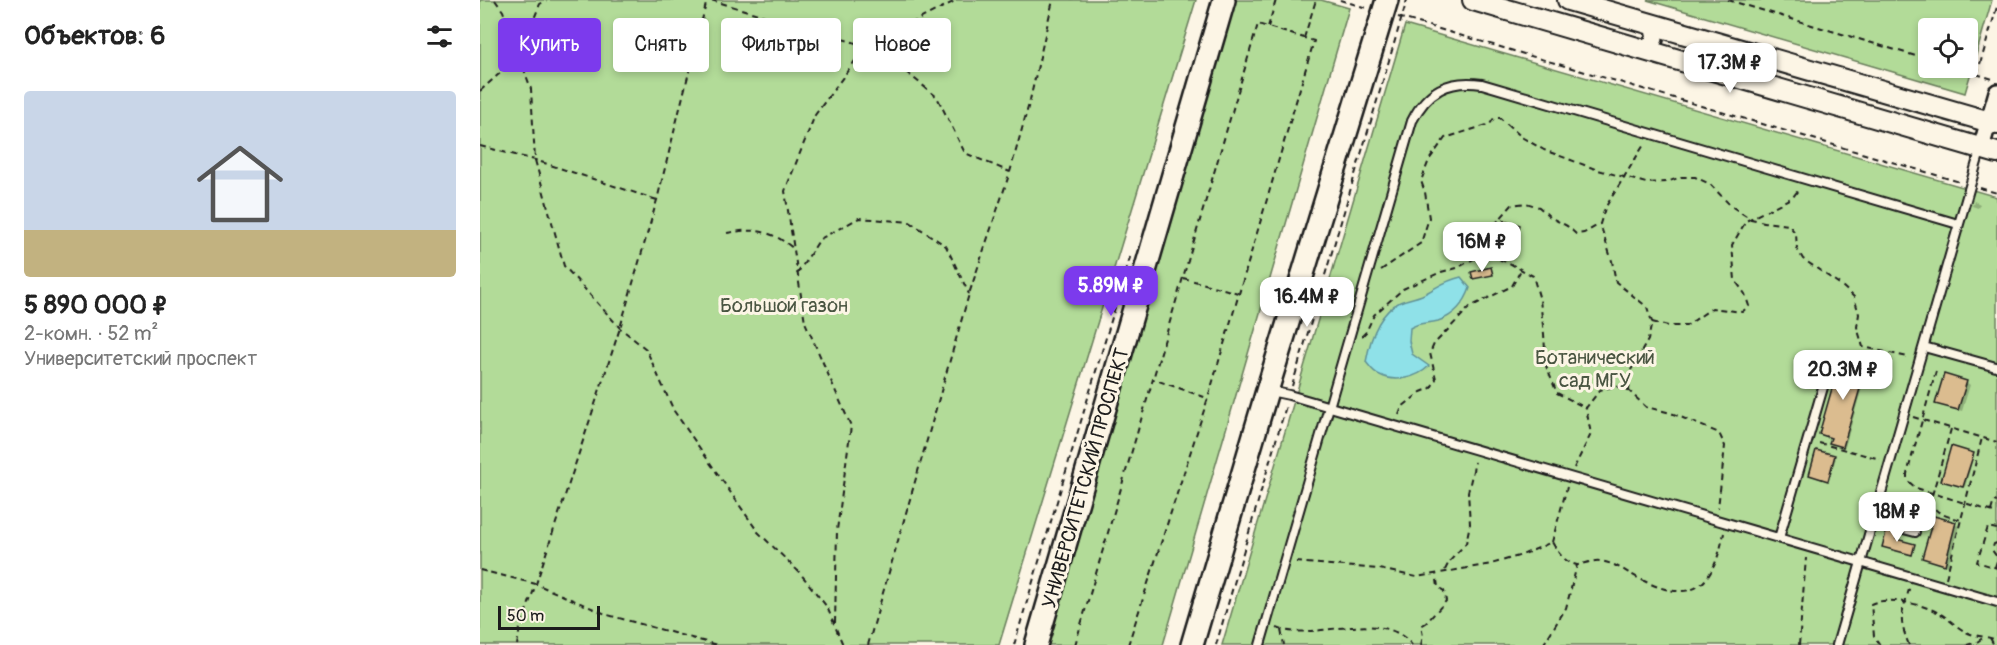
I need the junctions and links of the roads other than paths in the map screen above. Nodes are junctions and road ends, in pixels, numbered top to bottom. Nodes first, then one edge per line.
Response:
1 (1224, 0) edge
2 (1473, 0) edge
3 (1568, 0) edge
4 (1391, 10) edge
5 (1646, 22) junction
6 (1638, 48) junction
7 (1997, 92) edge
8 (1993, 123) edge
9 (1989, 151) edge
10 (1958, 224) junction
11 (1924, 347) junction
12 (1996, 367) edge
13 (1824, 384) dead end
14 (1267, 391) junction
15 (1329, 406) junction
16 (1873, 521) junction
17 (1915, 532) dead end
18 (1779, 538) junction
19 (1861, 562) junction
20 (1997, 602) edge
21 (1036, 645) edge
22 (1192, 645) edge
23 (1260, 645) edge
24 (1837, 645) edge

1 - 21 main road, УНИВЕРСИТЕТСКИЙ ПРОСПЕКТ
2 - 6 street
3 - 5 street
4 - 14 main road
5 - 6 street
5 - 8 street
6 - 9 street
7 - 8 street
8 - 9 street
9 - 10 lane
10 - 11 lane
10 - 15 lane
11 - 12 lane
11 - 16 lane
13 - 18 lane
14 - 15 lane
14 - 22 main road
15 - 18 lane
15 - 23 lane
16 - 17 lane
16 - 19 lane
18 - 19 lane
19 - 20 lane
19 - 24 lane

